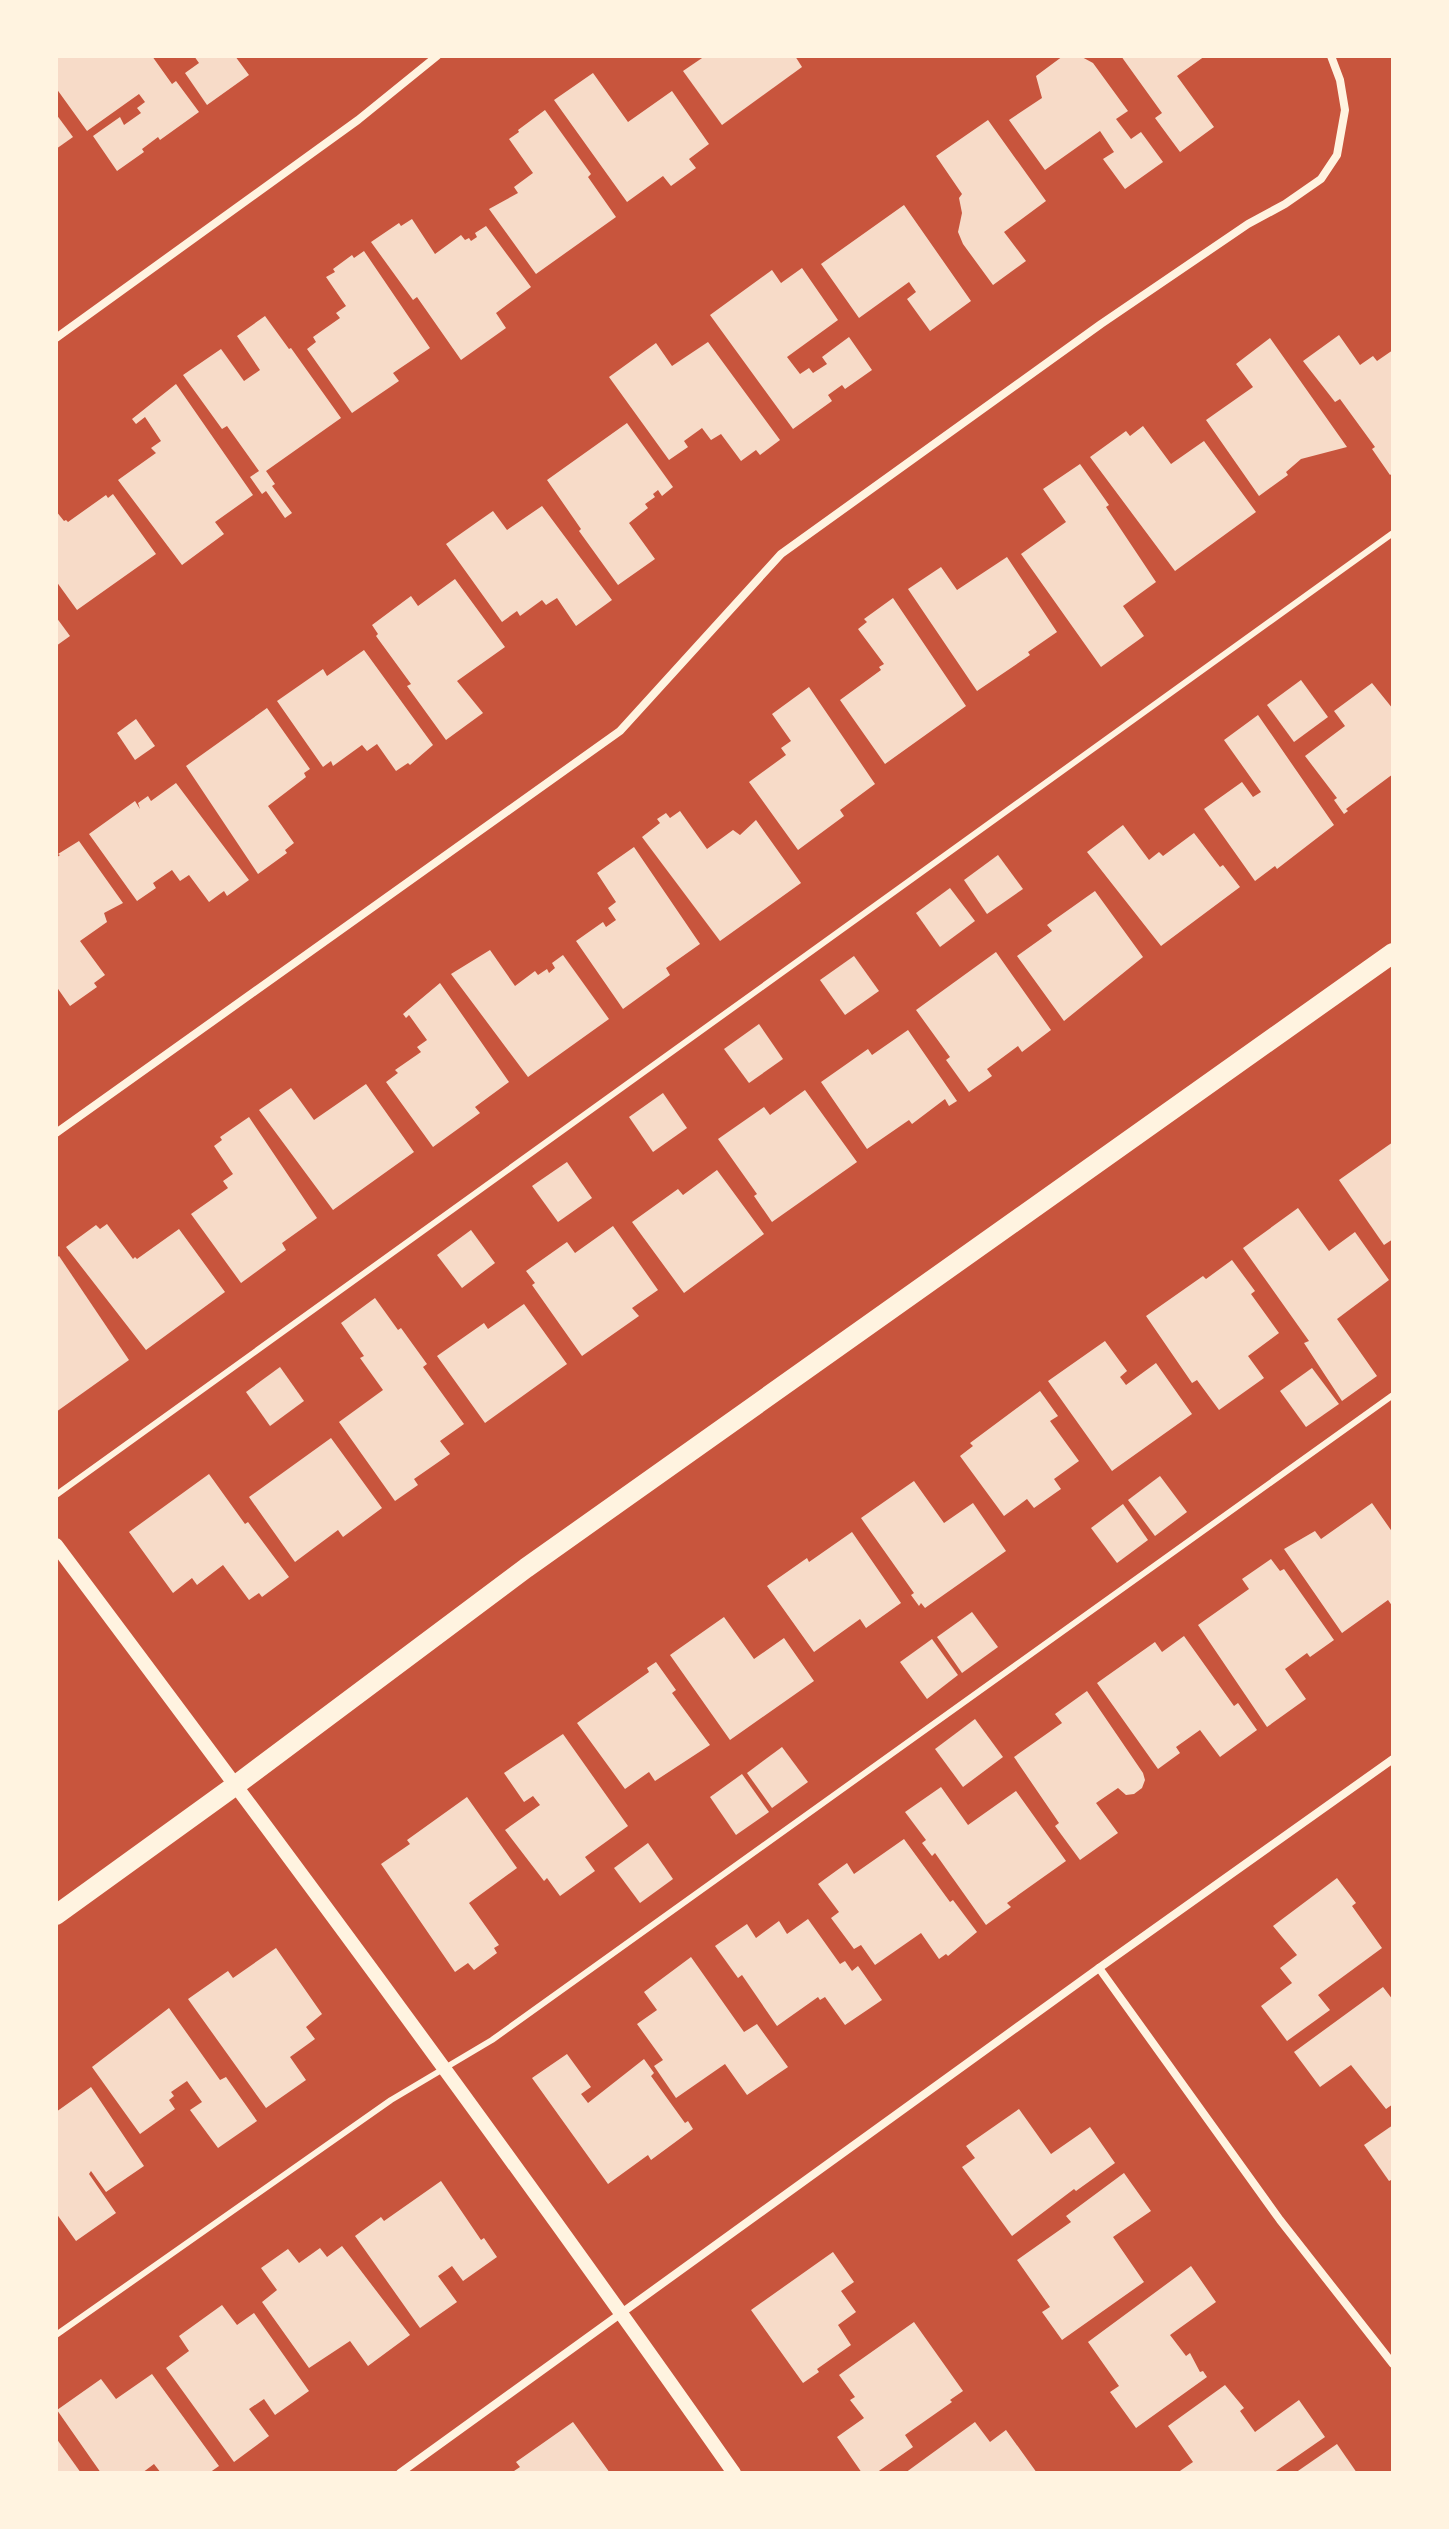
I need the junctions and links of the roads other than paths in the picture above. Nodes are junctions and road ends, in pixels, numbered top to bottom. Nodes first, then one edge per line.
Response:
1 (437, 56) edge
2 (1331, 56) edge
3 (56, 338) edge
4 (1393, 533) edge
5 (1393, 953) edge
6 (56, 1133) edge
7 (1393, 1395) edge
8 (56, 1495) edge
9 (56, 1545) edge
10 (1393, 1759) edge
11 (236, 1785) junction
12 (56, 1915) edge
13 (1099, 1968) junction
14 (444, 2068) junction
15 (621, 2312) junction
16 (56, 2335) edge
17 (1393, 2364) edge
18 (400, 2473) edge
19 (734, 2473) edge

1 - 3 street
2 - 6 street
4 - 8 lane
5 - 11 main road
7 - 14 lane
9 - 11 street
10 - 13 street
11 - 12 main road
11 - 14 street
13 - 15 street
13 - 17 street
14 - 15 street
14 - 16 lane
15 - 18 street
15 - 19 street

